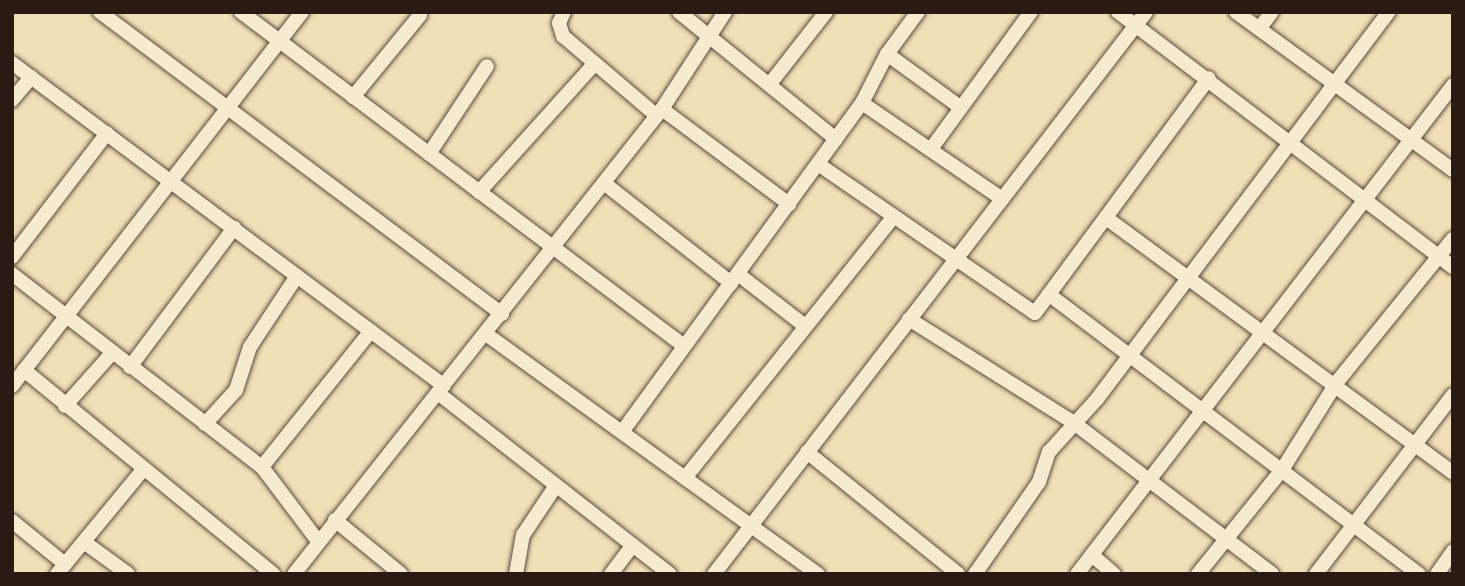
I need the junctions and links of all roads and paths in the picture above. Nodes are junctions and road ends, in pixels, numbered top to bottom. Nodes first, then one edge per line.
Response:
1 (100, 12) edge
2 (302, 12) edge
3 (680, 12) edge
4 (725, 12) edge
5 (826, 12) edge
6 (918, 12) edge
7 (1031, 12) edge
8 (1118, 12) edge
9 (1146, 12) edge
10 (1236, 12) edge
11 (1272, 12) edge
12 (1390, 12) edge
13 (244, 13) edge
14 (560, 14) edge
15 (420, 15) dead end
16 (1135, 26) junction
17 (1259, 29) junction
18 (708, 34) junction
19 (278, 41) junction
20 (887, 54) junction
21 (12, 63) edge
22 (595, 63) junction
23 (487, 66) dead end
24 (31, 76) junction
25 (1209, 78) junction
26 (1332, 83) junction
27 (769, 85) junction
28 (1453, 85) edge
29 (353, 97) junction
30 (12, 100) edge
31 (862, 103) junction
32 (960, 107) junction
33 (226, 108) junction
34 (660, 112) junction
35 (107, 134) junction
36 (836, 139) junction
37 (1288, 140) junction
38 (1410, 141) junction
39 (931, 149) junction
40 (429, 154) junction
41 (818, 164) junction
42 (1453, 170) edge
43 (170, 181) junction
44 (604, 183) junction
45 (480, 192) junction
46 (1002, 199) junction
47 (1365, 201) junction
48 (789, 204) junction
49 (894, 217) junction
50 (1109, 220) junction
51 (234, 228) junction
52 (1453, 239) edge
53 (554, 248) junction
54 (1439, 256) junction
55 (12, 257) edge
56 (955, 260) junction
57 (1453, 267) edge
58 (12, 274) edge
59 (297, 275) junction
60 (1187, 277) junction
61 (734, 279) junction
62 (1051, 296) junction
63 (502, 314) junction
64 (65, 318) junction
65 (909, 319) junction
66 (805, 326) junction
67 (371, 331) junction
68 (1265, 333) junction
69 (486, 334) junction
70 (684, 346) junction
71 (111, 353) junction
72 (1132, 353) junction
73 (130, 367) junction
74 (17, 376) edge
75 (1337, 382) junction
76 (441, 390) junction
77 (1453, 395) edge
78 (65, 406) junction
79 (1207, 408) junction
80 (1074, 423) junction
81 (205, 424) junction
82 (622, 432) junction
83 (1415, 444) junction
84 (807, 452) junction
85 (261, 467) junction
86 (1282, 470) junction
87 (142, 471) junction
88 (1453, 473) edge
89 (685, 478) junction
90 (1154, 481) junction
91 (555, 486) junction
92 (335, 520) junction
93 (12, 521) edge
94 (750, 526) junction
95 (1355, 527) junction
96 (1228, 539) junction
97 (318, 541) junction
98 (84, 542) junction
99 (633, 545) junction
100 (1453, 551) edge
101 (1092, 555) junction
102 (61, 569) edge
103 (128, 574) edge
104 (273, 574) edge
105 (294, 574) edge
106 (401, 574) edge
107 (516, 574) edge
108 (611, 574) edge
109 (670, 574) edge
110 (714, 574) edge
111 (818, 574) edge
112 (958, 574) edge
113 (975, 574) edge
114 (1077, 574) edge
115 (1114, 574) edge
116 (1198, 574) edge
117 (1272, 574) edge
118 (1316, 574) edge
119 (1419, 574) edge
120 (1437, 574) edge

1 - 33 street
2 - 19 street
3 - 18 street
4 - 18 street
5 - 27 street
6 - 20 street
7 - 32 street
8 - 16 street
9 - 16 street
10 - 17 street
11 - 17 street
12 - 26 street
13 - 19 street
14 - 22 street
15 - 29 street
16 - 25 street
16 - 46 street
17 - 26 street
18 - 27 street
18 - 34 street
19 - 29 street
19 - 33 street
20 - 31 street
20 - 32 street
21 - 24 street
22 - 34 street
22 - 45 street
23 - 40 street
24 - 30 street
24 - 35 street
25 - 37 street
25 - 50 street
26 - 37 street
26 - 38 street
27 - 36 street
28 - 38 street
29 - 40 street
31 - 36 street
31 - 39 street
32 - 39 street
33 - 43 street
33 - 63 street
34 - 44 street
34 - 48 street
35 - 43 street
35 - 55 street
36 - 41 street
37 - 47 street
37 - 60 street
38 - 42 street
38 - 47 street
39 - 46 street
40 - 45 street
41 - 48 street
41 - 49 street
43 - 51 street
43 - 64 street
44 - 53 street
44 - 61 street
45 - 53 street
46 - 56 street
47 - 54 street
47 - 68 street
48 - 61 street
49 - 56 street
49 - 66 street
50 - 60 street
50 - 62 street
51 - 59 street
51 - 73 street
52 - 54 street
53 - 63 street
53 - 70 street
54 - 57 street
54 - 75 street
56 - 62 street
56 - 65 street
58 - 64 street
59 - 67 street
59 - 81 street
60 - 68 street
60 - 72 street
61 - 66 street
61 - 70 street
62 - 72 street
63 - 69 street
64 - 71 street
64 - 74 street
65 - 80 street
65 - 84 street
66 - 89 street
67 - 76 street
67 - 85 street
68 - 75 street
68 - 79 street
69 - 76 street
69 - 82 street
70 - 82 street
71 - 73 street
71 - 78 street
72 - 79 street
72 - 80 street
73 - 81 street
74 - 78 street
75 - 83 street
75 - 86 street
76 - 91 street
76 - 92 street
77 - 83 street
78 - 87 street
79 - 86 street
79 - 90 street
80 - 90 street
80 - 113 street
81 - 85 street
82 - 89 street
83 - 88 street
83 - 95 street
84 - 94 street
84 - 112 street
85 - 97 street
86 - 95 street
86 - 96 street
87 - 98 street
87 - 104 street
89 - 94 street
90 - 96 street
90 - 101 street
91 - 99 street
91 - 107 street
92 - 97 street
92 - 106 street
93 - 102 street
94 - 110 street
94 - 111 street
95 - 118 street
95 - 119 street
96 - 116 street
96 - 117 street
97 - 105 street
98 - 102 street
98 - 103 street
99 - 108 street
99 - 109 street
100 - 120 street
101 - 114 street
101 - 115 street

